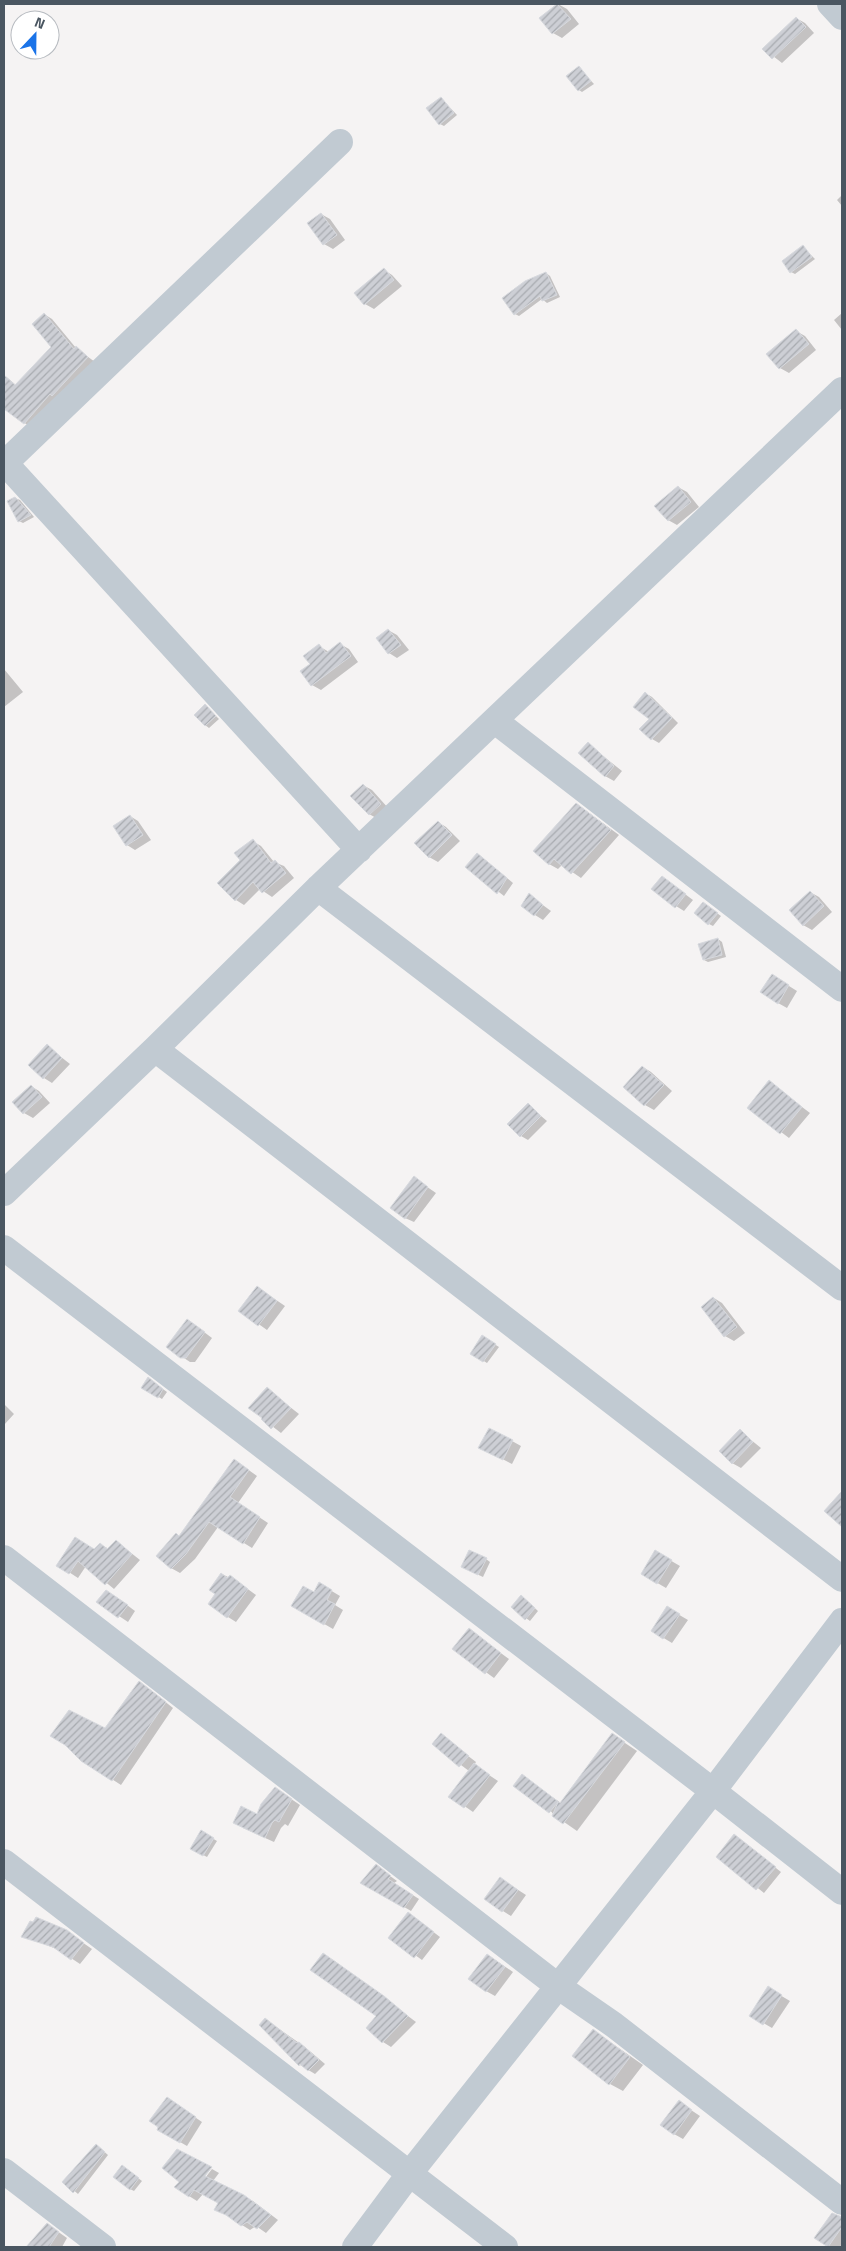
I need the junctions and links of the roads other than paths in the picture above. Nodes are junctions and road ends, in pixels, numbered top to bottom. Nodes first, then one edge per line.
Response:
1 (830, 4) edge
2 (842, 18) edge
3 (340, 142) dead end
4 (842, 390) edge
5 (4, 464) edge
6 (495, 721) junction
7 (359, 850) junction
8 (318, 888) junction
9 (842, 989) edge
10 (155, 1049) junction
11 (4, 1193) edge
12 (4, 1248) edge
13 (842, 1288) edge
14 (4, 1558) edge
15 (842, 1579) edge
16 (842, 1621) edge
17 (713, 1791) junction
18 (4, 1862) edge
19 (842, 1892) edge
20 (559, 1987) junction
21 (4, 2171) edge
22 (410, 2173) junction
23 (842, 2202) edge
24 (103, 2247) edge
25 (355, 2247) edge
26 (505, 2247) edge

1 - 2 street
3 - 5 street
4 - 6 street
5 - 7 street
6 - 7 street
6 - 9 street
7 - 8 street
8 - 10 street
8 - 13 street
10 - 11 street
10 - 15 street
12 - 17 street
14 - 20 street
16 - 17 street
17 - 19 street
17 - 20 street
18 - 22 street
20 - 22 street
20 - 23 street
21 - 24 street
22 - 25 street
22 - 26 street

